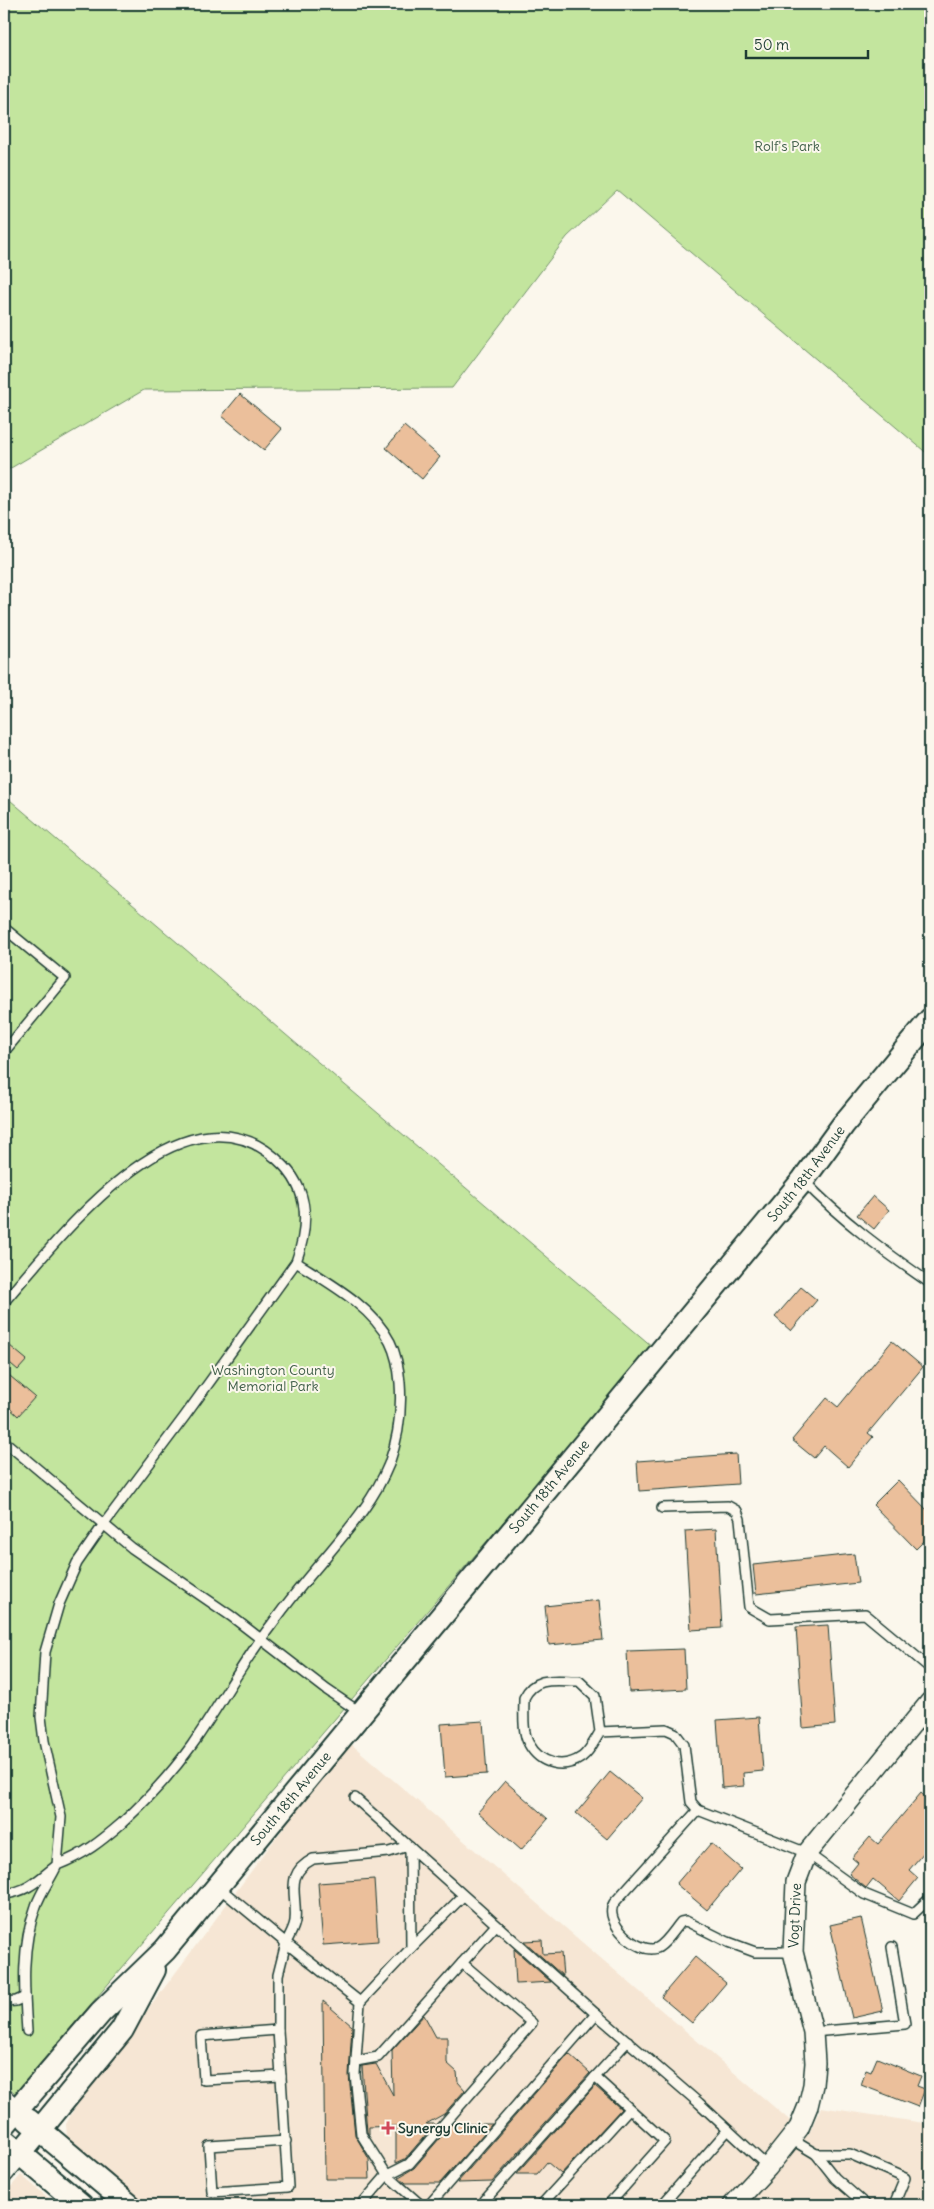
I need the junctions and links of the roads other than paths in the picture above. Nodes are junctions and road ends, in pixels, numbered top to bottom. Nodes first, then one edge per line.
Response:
1 (4, 928) edge
2 (930, 1020) edge
3 (4, 1052) edge
4 (803, 1180) junction
5 (296, 1262) junction
6 (930, 1283) edge
7 (4, 1302) edge
8 (4, 1441) edge
9 (662, 1508) dead end
10 (104, 1524) junction
11 (261, 1639) junction
12 (930, 1668) edge
13 (930, 1702) edge
14 (361, 1713) junction
15 (600, 1732) junction
16 (355, 1798) dead end
17 (698, 1810) junction
18 (409, 1846) junction
19 (807, 1853) junction
20 (57, 1865) junction
21 (217, 1886) junction
22 (4, 1894) edge
23 (463, 1896) junction
24 (927, 1900) dead end
25 (496, 1925) junction
26 (286, 1943) junction
27 (892, 1947) dead end
28 (411, 1948) junction
29 (165, 1950) junction
30 (793, 1952) junction
31 (462, 1963) junction
32 (25, 1997) junction
33 (4, 2002) edge
34 (360, 2002) junction
35 (596, 2014) junction
36 (278, 2030) junction
37 (27, 2031) dead end
38 (813, 2032) junction
39 (628, 2041) junction
40 (356, 2062) junction
41 (282, 2076) junction
42 (595, 2077) junction
43 (629, 2109) junction
44 (8, 2112) edge
45 (40, 2130) junction
46 (728, 2130) junction
47 (791, 2139) junction
48 (286, 2142) junction
49 (12, 2147) edge
50 (816, 2154) junction
51 (768, 2167) junction
52 (4, 2173) edge
53 (387, 2175) junction
54 (738, 2204) edge
55 (81, 2205) edge
56 (129, 2205) edge
57 (361, 2205) edge
58 (421, 2205) edge
59 (429, 2205) edge
60 (486, 2205) edge
61 (541, 2205) edge
62 (608, 2205) edge
63 (662, 2205) edge
64 (866, 2205) edge
65 (892, 2205) edge

1 - 3 lane
2 - 4 street, South 18th Avenue
4 - 6 lane
4 - 14 street, South 18th Avenue
5 - 7 lane
5 - 10 lane
5 - 11 lane
8 - 10 lane
9 - 12 lane
10 - 11 lane
10 - 20 lane
11 - 14 lane
11 - 20 lane
13 - 19 street, Vogt Drive
14 - 21 street, South 18th Avenue
15 - 15 lane
15 - 17 lane
16 - 18 lane
17 - 19 lane
17 - 30 lane
18 - 23 lane
18 - 26 lane
18 - 28 lane
19 - 24 lane
19 - 30 street, Vogt Drive
20 - 22 lane
20 - 32 lane
21 - 26 lane
21 - 29 street, South 18th Avenue
23 - 25 lane
23 - 28 lane
25 - 31 lane
25 - 35 lane
26 - 34 lane
26 - 36 lane
27 - 38 lane
28 - 34 lane
29 - 44 street, South 18th Avenue
29 - 45 street, South 18th Avenue
30 - 38 street, Vogt Drive
31 - 40 lane
31 - 53 lane
32 - 33 lane
32 - 37 lane
34 - 40 lane
35 - 39 lane
35 - 59 lane
36 - 41 lane
36 - 41 lane
38 - 47 street, Vogt Drive
39 - 42 lane
39 - 46 lane
40 - 53 lane
41 - 48 lane
42 - 43 lane
42 - 60 lane
43 - 61 lane
43 - 62 lane
44 - 45 street
45 - 49 street, South 18th Avenue
45 - 56 street
46 - 51 lane
46 - 63 lane
47 - 50 lane
47 - 51 street, Vogt Drive
48 - 48 lane
49 - 52 street, South 18th Avenue
49 - 55 street
50 - 64 lane
50 - 65 lane
51 - 54 street, Vogt Drive
53 - 57 lane
53 - 58 lane

